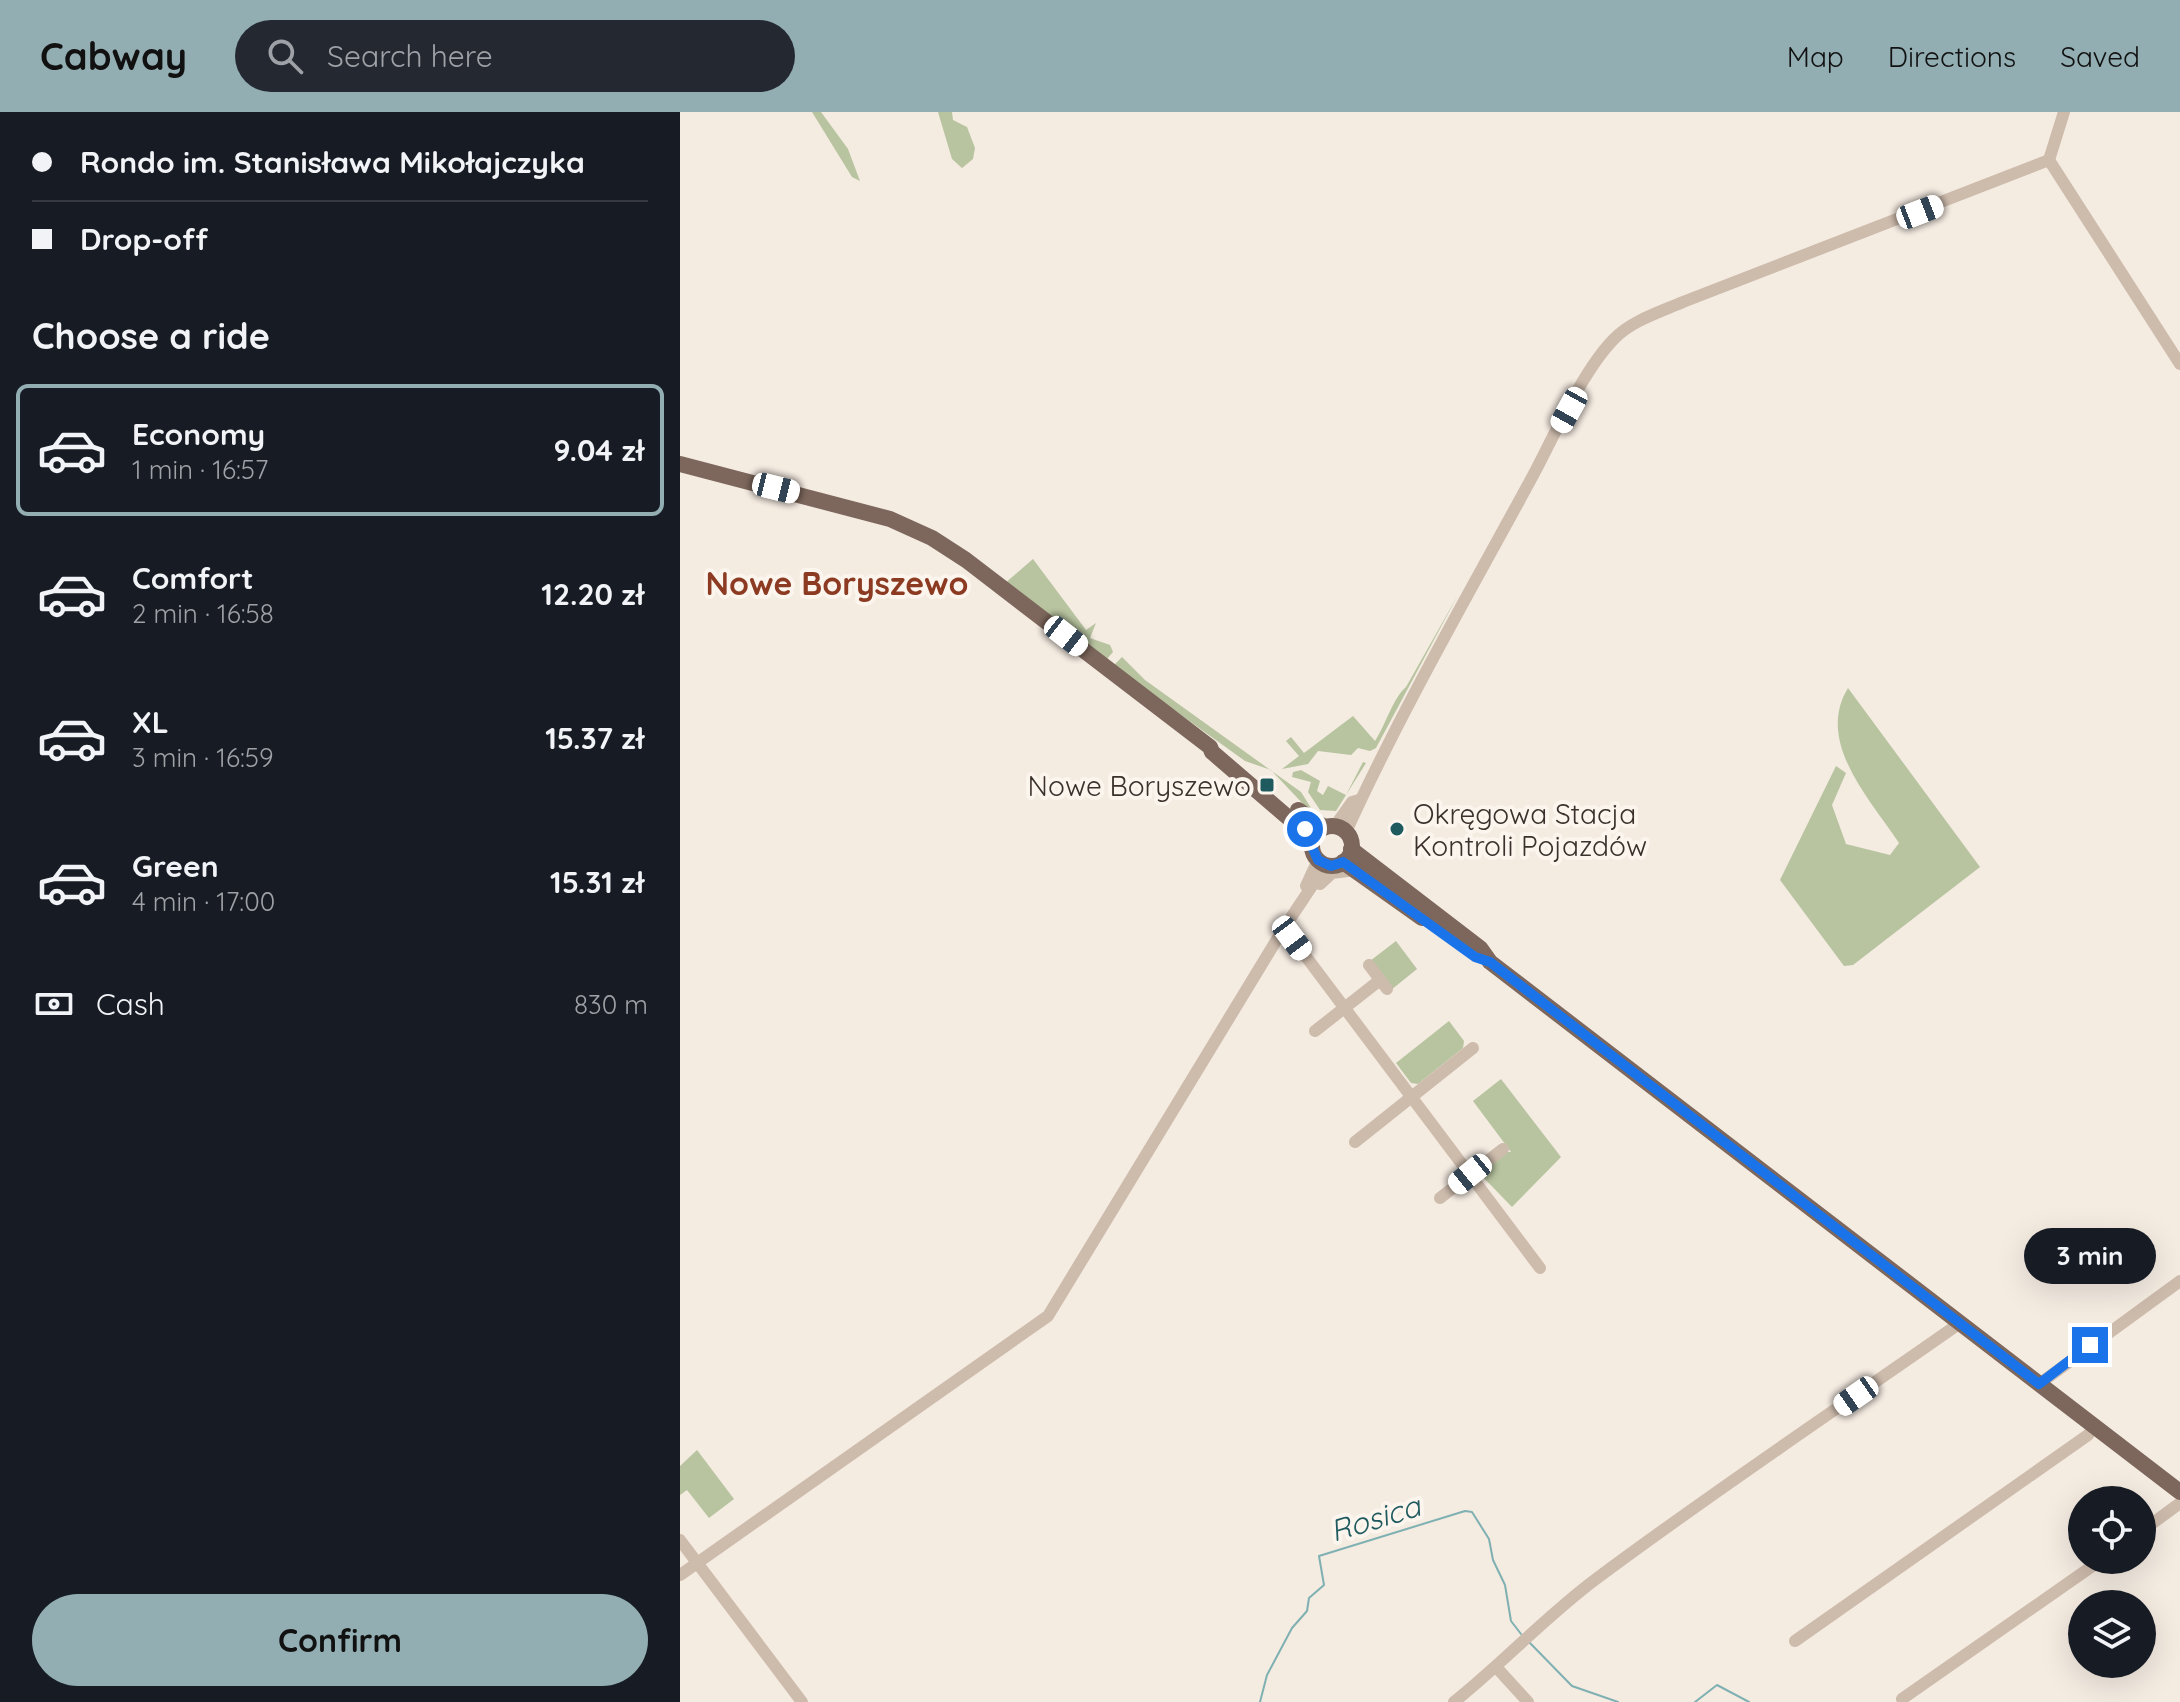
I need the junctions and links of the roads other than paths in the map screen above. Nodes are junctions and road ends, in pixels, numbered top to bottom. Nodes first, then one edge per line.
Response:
1 (2064, 112) edge
2 (2049, 160) junction
3 (2180, 364) edge
4 (680, 464) edge
5 (1330, 831) junction
6 (1339, 861) junction
7 (1306, 896) junction
8 (1282, 931) junction
9 (1369, 965) dead end
10 (1345, 1008) junction
11 (1315, 1031) dead end
12 (1473, 1048) dead end
13 (1412, 1097) junction
14 (1355, 1142) dead end
15 (1503, 1149) dead end
16 (1470, 1174) junction
17 (1440, 1198) dead end
18 (1540, 1268) dead end
19 (2180, 1281) edge
20 (1960, 1323) junction
21 (2039, 1384) junction
22 (2094, 1427) junction
23 (2180, 1492) edge
24 (2180, 1503) edge
25 (2156, 1521) edge
26 (680, 1540) edge
27 (696, 1564) junction
28 (2081, 1574) edge
29 (680, 1575) edge
30 (1795, 1641) dead end
31 (1497, 1668) junction
32 (1902, 1699) dead end
33 (802, 1702) edge
34 (1454, 1702) edge
35 (1528, 1702) edge

1 - 2 street
2 - 3 street
2 - 5 street
4 - 5 main road
5 - 6 main road
5 - 6 main road
6 - 7 street
6 - 7 street
6 - 20 main road
7 - 8 street
8 - 10 street
8 - 27 street
9 - 10 street
10 - 11 street
10 - 13 street
12 - 13 street
13 - 14 street
13 - 16 street
15 - 16 street
16 - 17 street
16 - 18 street
19 - 21 street
20 - 21 main road
20 - 31 street
21 - 22 main road
22 - 23 main road
22 - 30 street
24 - 25 street
26 - 27 street
27 - 29 street
27 - 33 street
28 - 32 street
31 - 34 street
31 - 35 street

